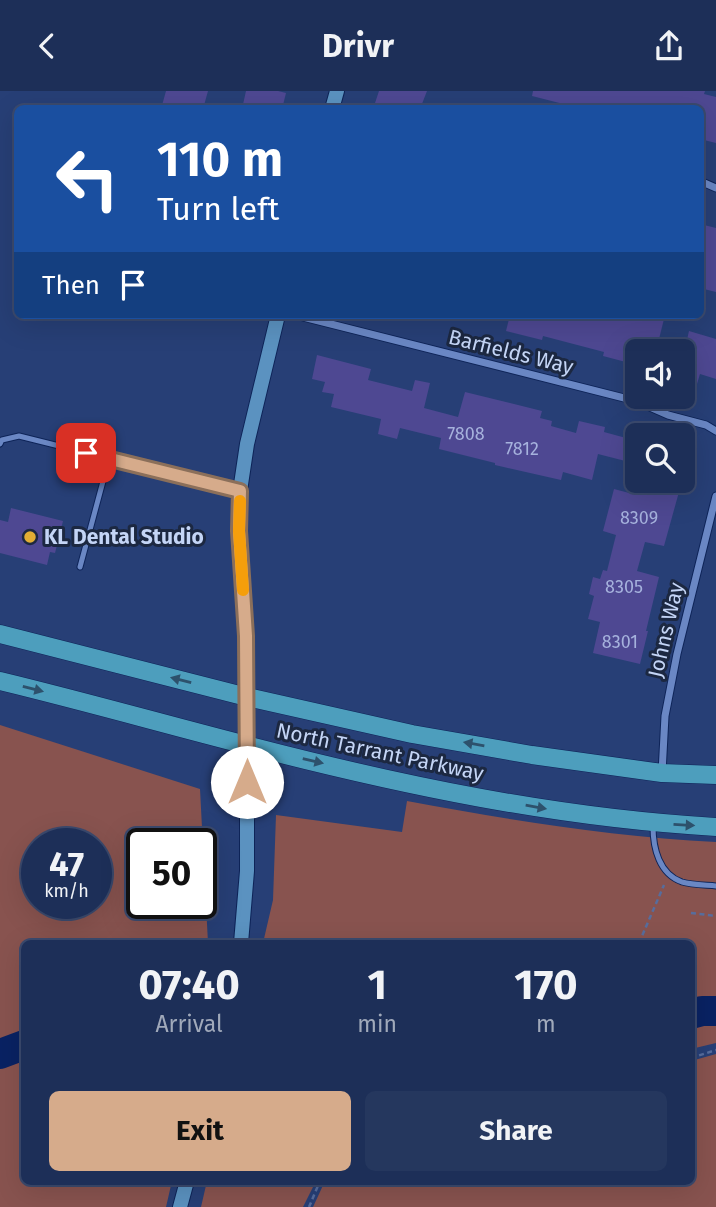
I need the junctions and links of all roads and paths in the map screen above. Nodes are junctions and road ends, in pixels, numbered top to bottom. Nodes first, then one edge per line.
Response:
1 (277, 319) edge
2 (311, 319) edge
3 (716, 431) edge
4 (0, 444) edge
5 (109, 459) junction
6 (240, 491) junction
7 (716, 496) edge
8 (80, 568) dead end
9 (0, 634) edge
10 (0, 681) edge
11 (247, 697) junction
12 (247, 745) junction
13 (662, 773) junction
14 (716, 775) edge
15 (653, 823) junction
16 (716, 827) edge
17 (668, 874) junction
18 (716, 887) edge
19 (691, 913) dead end
20 (716, 916) edge
21 (241, 940) edge
22 (640, 940) edge
23 (716, 1050) edge
24 (695, 1057) edge
25 (186, 1185) edge
26 (318, 1185) edge
27 (180, 1207) edge
28 (309, 1207) edge

1 - 6 main road
2 - 3 street, Barfields Way
4 - 5 lane
5 - 6 lane
5 - 8 lane
6 - 11 main road
7 - 13 street, Johns Way
11 -> 9 main road, North Tarrant Parkway
10 -> 12 main road, North Tarrant Parkway
11 - 12 main road
13 -> 11 main road, North Tarrant Parkway
12 -> 15 main road, North Tarrant Parkway
12 - 21 main road
13 - 14 main road, North Tarrant Parkway
15 -> 16 main road, North Tarrant Parkway
15 - 17 lane
17 - 18 lane
17 - 22 path
19 - 20 path
23 - 24 path
25 - 27 main road
26 - 28 path

